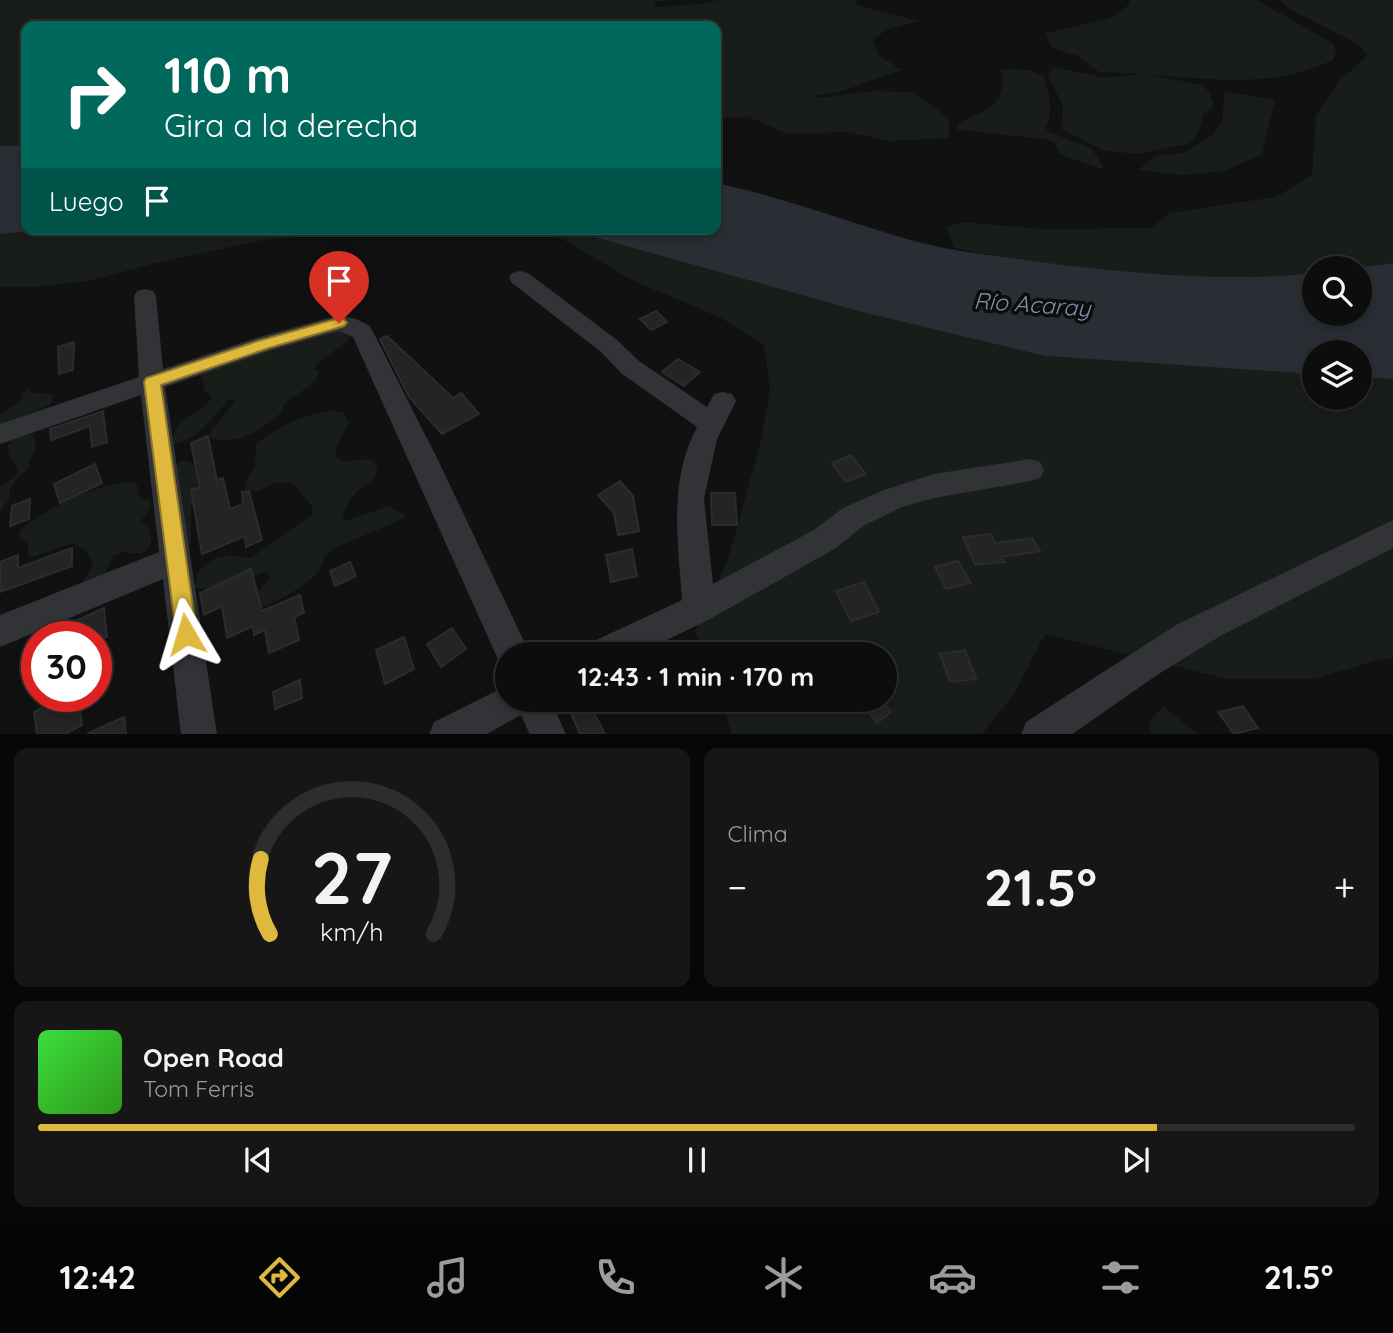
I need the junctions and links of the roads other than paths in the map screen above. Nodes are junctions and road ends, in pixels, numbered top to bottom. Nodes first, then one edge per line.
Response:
1 (520, 278) dead end
2 (145, 296) dead end
3 (152, 382) junction
4 (0, 434) edge
5 (1030, 470) dead end
6 (1393, 533) edge
7 (177, 559) junction
8 (699, 608) junction
9 (0, 631) edge
10 (507, 642) edge
11 (629, 642) edge
12 (495, 709) edge
13 (538, 712) edge
14 (199, 734) edge
15 (447, 734) edge
16 (548, 734) edge
17 (1039, 734) edge

1 - 8 street
2 - 3 street
3 - 4 street
3 - 7 street
3 - 10 street
5 - 8 street
6 - 17 street
7 - 9 street
7 - 14 street
8 - 11 street
12 - 15 street
13 - 16 street

